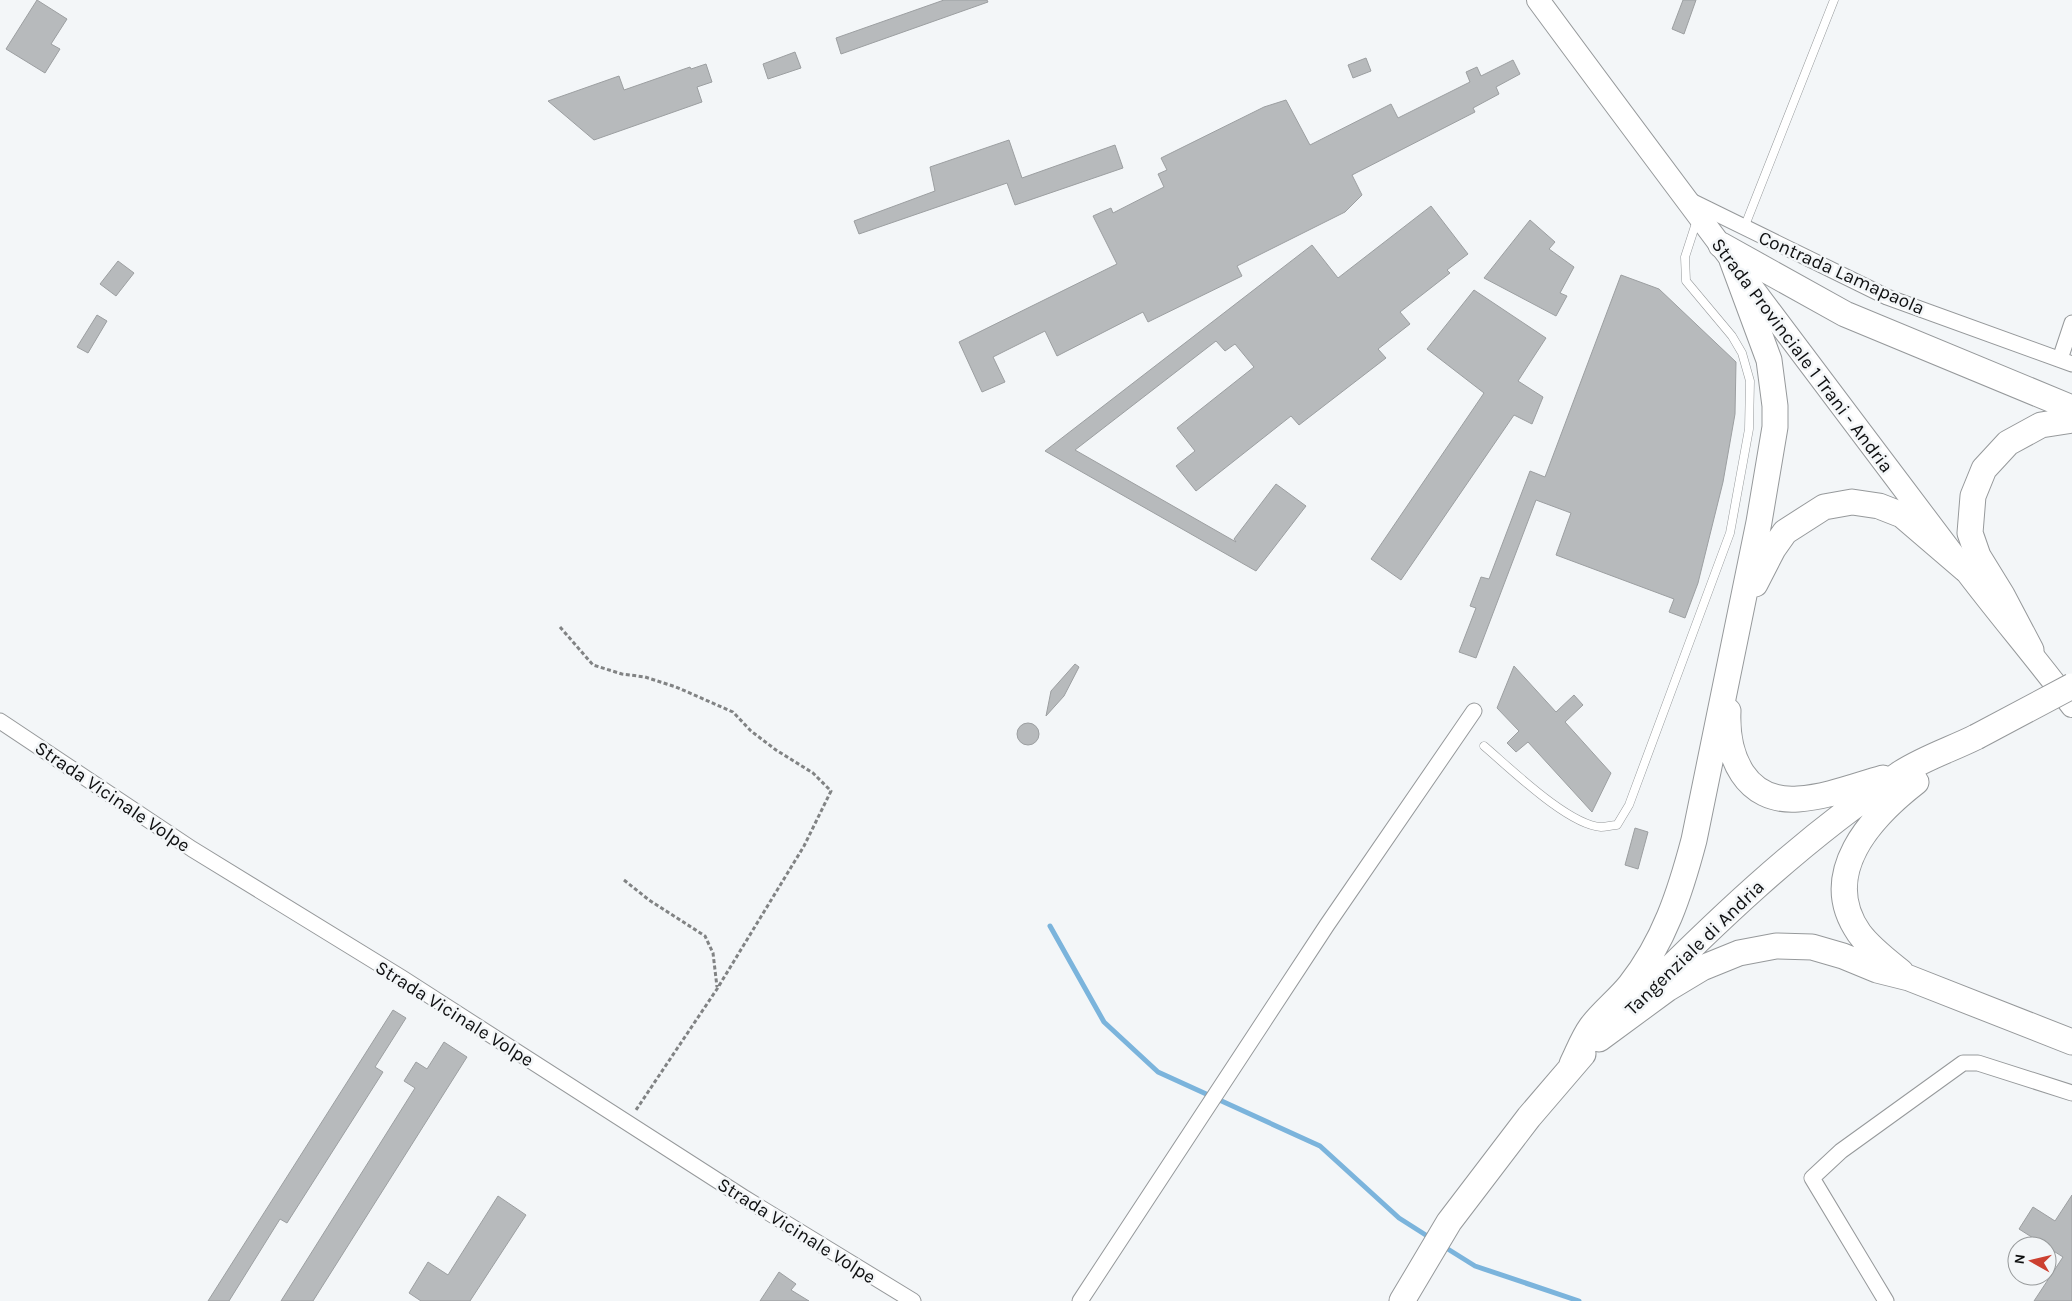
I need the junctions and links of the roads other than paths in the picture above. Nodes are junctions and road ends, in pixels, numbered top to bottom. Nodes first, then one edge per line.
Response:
1 (1538, 0) edge
2 (1834, 0) edge
3 (1684, 197) junction
4 (1698, 216) junction
5 (1744, 228) junction
6 (1727, 253) junction
7 (2072, 323) edge
8 (2066, 362) edge
9 (2072, 408) edge
10 (2072, 420) edge
11 (1964, 569) junction
12 (1742, 608) junction
13 (2031, 650) junction
14 (1729, 674) junction
15 (2072, 686) edge
16 (2072, 706) edge
17 (1474, 711) dead end
18 (0, 721) edge
19 (1484, 746) dead end
20 (1952, 749) junction
21 (1903, 772) junction
22 (1909, 978) junction
23 (1599, 1039) junction
24 (2072, 1042) edge
25 (1572, 1064) junction
26 (2072, 1093) edge
27 (913, 1301) edge
28 (1080, 1301) edge
29 (1402, 1301) edge
30 (1886, 1301) edge

1 - 3 main road, Strada Provinciale 1 Trani - Andria
2 - 5 lane
3 - 4 main road, Strada Provinciale 1 Trani - Andria
3 - 5 street, Contrada Lamapaola
4 - 6 main road, Strada Provinciale 1 Trani - Andria
4 - 19 lane
5 - 8 street, Contrada Lamapaola
6 - 9 main road
6 - 11 main road, Strada Provinciale 1 Trani - Andria
6 - 12 main road
7 - 8 street, Contrada Lamapaola
10 - 13 main road
11 - 12 main road
11 - 13 main road, Strada Provinciale 1 Trani - Andria
12 - 14 main road
13 - 16 main road, Strada Provinciale 1 Trani - Andria
14 - 21 main road
14 - 25 main road
15 - 20 main road, Tangenziale di Andria, bridge
17 - 28 street
18 - 27 street, Strada Vicinale Volpe
20 - 21 main road, Tangenziale di Andria
20 - 22 main road
21 - 23 main road, Tangenziale di Andria
22 - 23 main road
22 - 24 main road
23 - 25 main road, Tangenziale di Andria
25 - 29 main road, Tangenziale di Andria
26 - 30 street

